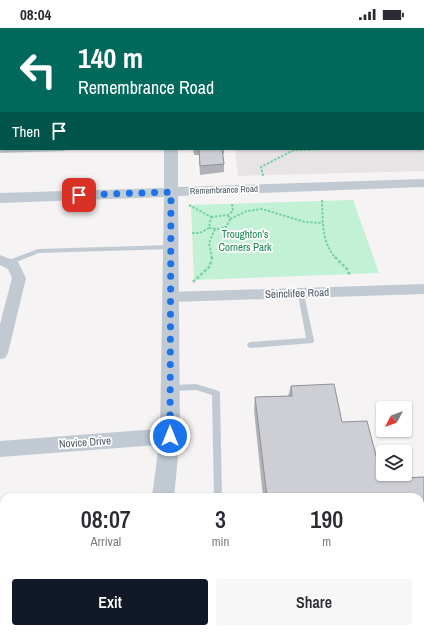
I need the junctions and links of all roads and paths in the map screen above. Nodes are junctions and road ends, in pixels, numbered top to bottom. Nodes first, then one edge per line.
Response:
1 (32, 150) edge
2 (171, 150) edge
3 (294, 150) edge
4 (0, 151) edge
5 (263, 176) dead end
6 (424, 183) edge
7 (171, 192) junction
8 (0, 198) edge
9 (322, 200) dead end
10 (232, 203) dead end
11 (189, 205) dead end
12 (228, 214) junction
13 (211, 217) junction
14 (230, 219) junction
15 (323, 223) junction
16 (210, 228) junction
17 (215, 229) junction
18 (191, 233) dead end
19 (171, 247) junction
20 (6, 261) edge
21 (350, 276) dead end
22 (193, 282) dead end
23 (424, 289) edge
24 (301, 294) junction
25 (171, 297) junction
26 (251, 345) dead end
27 (0, 353) edge
28 (170, 388) junction
29 (170, 436) junction
30 (0, 449) edge
31 (163, 493) edge
32 (218, 493) edge

1 - 4 lane
2 - 7 street
3 - 5 path
6 - 7 street, Remembrance Road
7 - 8 street, Remembrance Road
7 - 19 street
9 - 15 path
10 - 12 path
11 - 13 path
12 - 13 path
12 - 14 path
13 - 16 path
14 - 15 path
14 - 17 path
15 - 21 path
16 - 17 path
16 - 18 path
17 - 22 path
19 - 20 lane
19 - 25 street
20 - 27 street
23 - 24 street, Seinclifee Road
24 - 25 street, Seinclifee Road
24 - 26 lane
25 - 28 street
28 - 29 street
28 - 32 lane
29 - 30 street, Novice Drive
29 - 31 street

